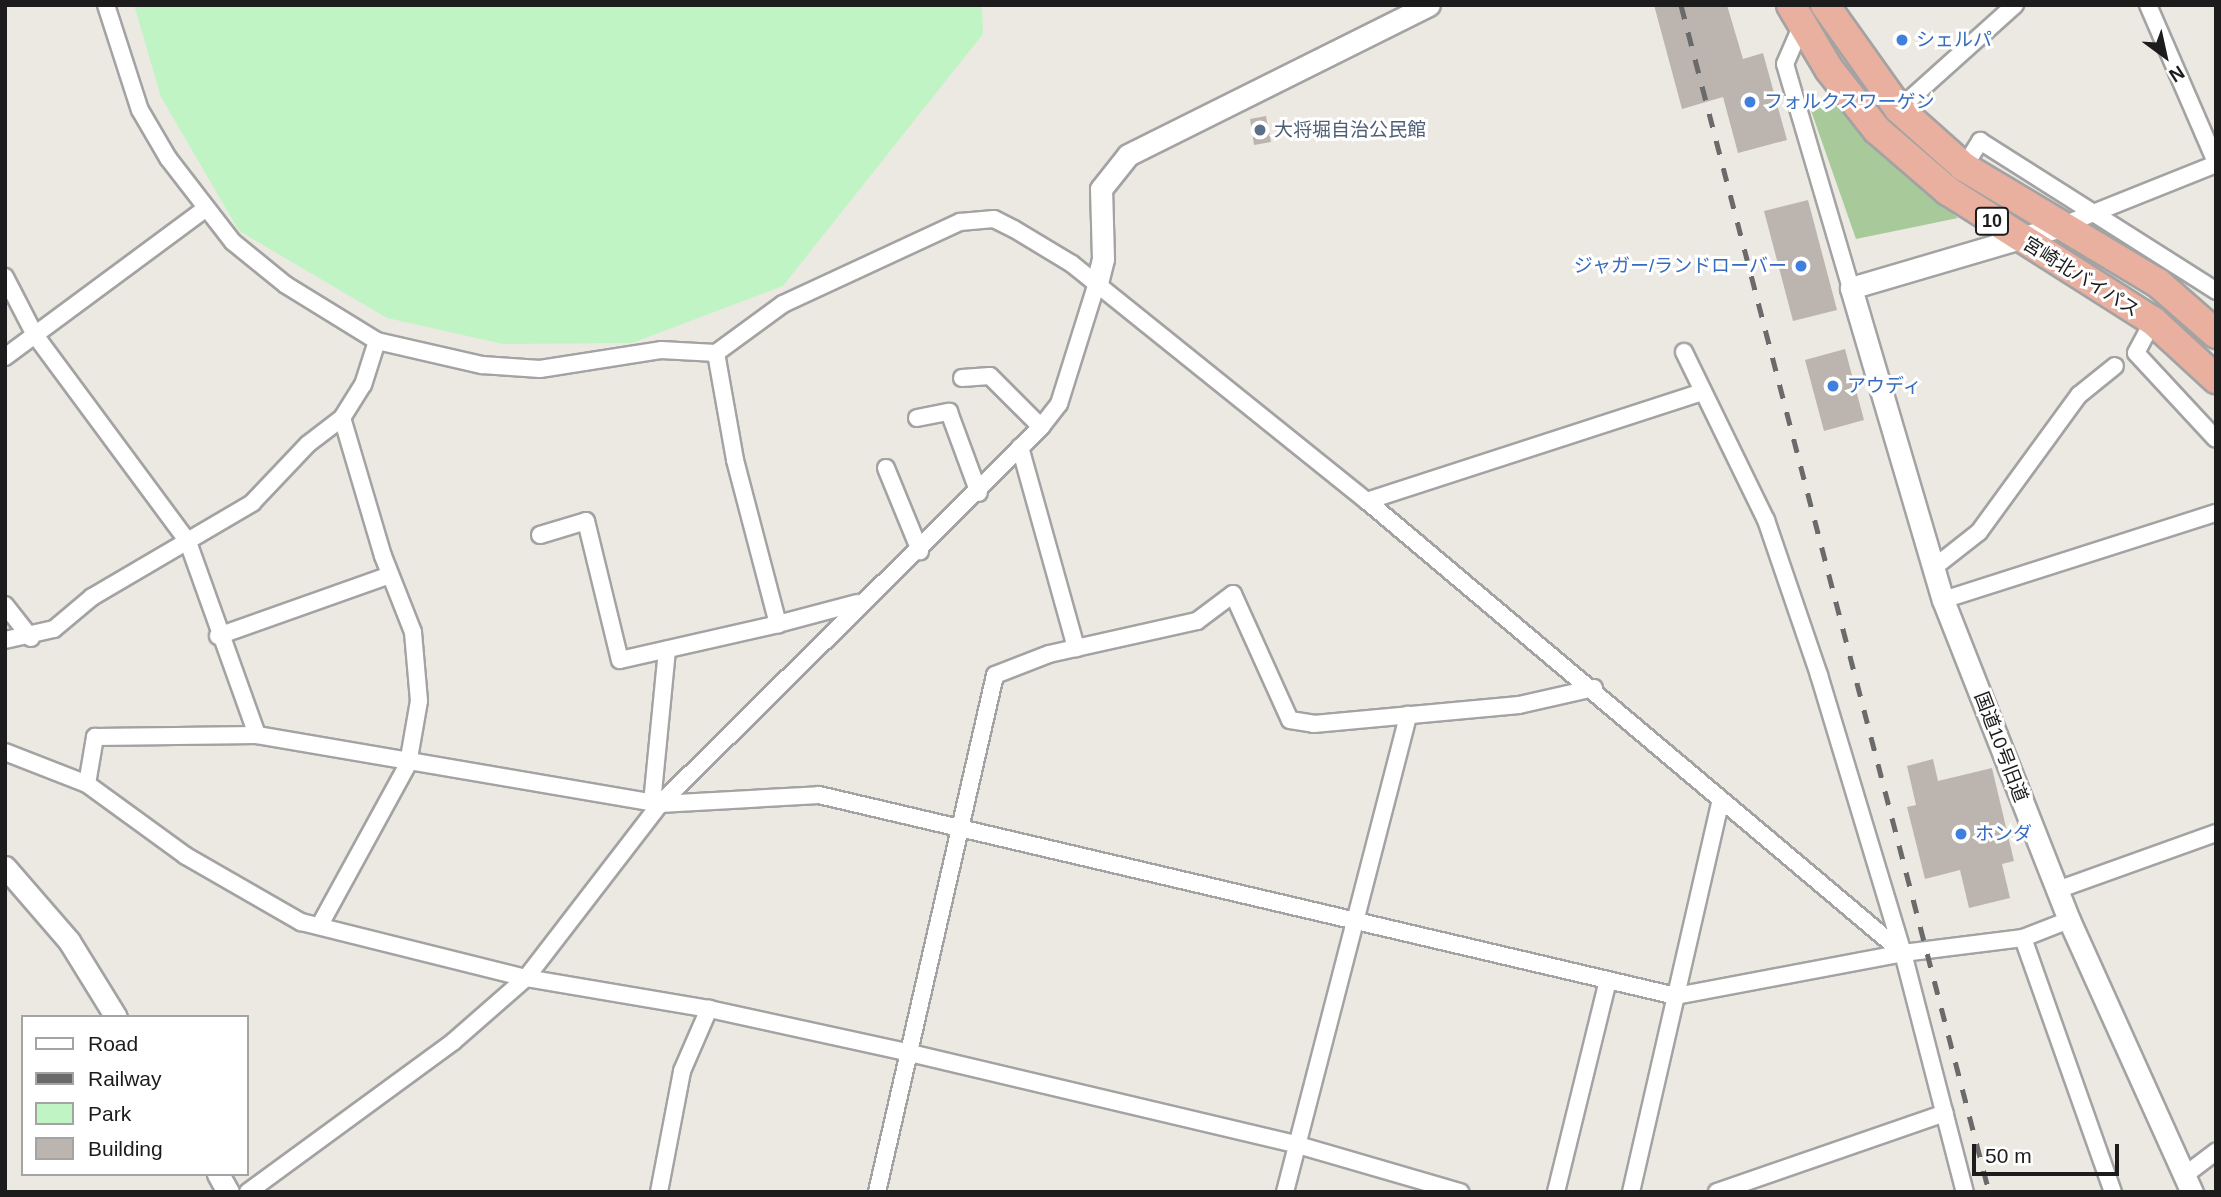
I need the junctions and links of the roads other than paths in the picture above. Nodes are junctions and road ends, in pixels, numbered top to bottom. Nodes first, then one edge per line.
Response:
1 (106, 5) edge
2 (1429, 5) edge
3 (1825, 5) edge
4 (2015, 5) edge
5 (2147, 5) edge
6 (1796, 16) edge
7 (1899, 109) junction
8 (2216, 163) edge
9 (1964, 167) junction
10 (206, 208) junction
11 (2097, 211) junction
12 (2058, 227) junction
13 (2023, 241) junction
14 (5, 277) edge
15 (1097, 283) junction
16 (1851, 288) junction
17 (2216, 291) edge
18 (2152, 321) junction
19 (2216, 334) edge
20 (35, 335) junction
21 (377, 341) junction
22 (1684, 352) dead end
23 (716, 353) junction
24 (5, 357) edge
25 (2115, 366) dead end
26 (962, 378) dead end
27 (2216, 379) edge
28 (1703, 392) junction
29 (342, 418) junction
30 (917, 418) dead end
31 (1041, 427) junction
32 (2216, 439) edge
33 (1020, 447) junction
34 (886, 468) dead end
35 (979, 493) junction
36 (1367, 501) junction
37 (2216, 513) edge
38 (540, 535) dead end
39 (188, 542) junction
40 (920, 551) junction
41 (1932, 569) junction
42 (390, 575) junction
43 (1943, 600) junction
44 (860, 602) junction
45 (5, 605) edge
46 (778, 624) junction
47 (218, 636) junction
48 (31, 638) junction
49 (5, 640) edge
50 (1076, 648) junction
51 (667, 650) junction
52 (1594, 688) junction
53 (1408, 715) junction
54 (257, 735) junction
55 (5, 752) edge
56 (408, 764) junction
57 (87, 784) junction
58 (1721, 800) junction
59 (656, 804) junction
60 (963, 831) junction
61 (2216, 833) edge
62 (9, 880) edge
63 (2057, 890) junction
64 (2069, 920) junction
65 (321, 923) junction
66 (1352, 923) junction
67 (2023, 938) junction
68 (1903, 953) junction
69 (526, 978) junction
70 (1608, 980) junction
71 (1676, 996) junction
72 (709, 1009) junction
73 (115, 1015) edge
74 (910, 1053) junction
75 (1945, 1113) junction
76 (1298, 1145) junction
77 (2216, 1152) edge
78 (219, 1176) edge
79 (2188, 1183) edge
80 (228, 1192) edge
81 (248, 1192) edge
82 (659, 1192) edge
83 (877, 1192) edge
84 (1285, 1192) edge
85 (1460, 1192) edge
86 (1556, 1192) edge
87 (1630, 1192) edge
88 (1717, 1192) edge
89 (1965, 1192) edge
90 (2113, 1192) edge

1 - 10 street
2 - 15 street
3 - 7 highway, 宮崎北バイパス / 10
4 - 7 street
5 - 8 street
6 - 13 highway, 宮崎北バイパス / 10
6 - 16 street
7 - 9 highway, 宮崎北バイパス / 10
8 - 11 street
9 - 11 street
9 - 12 highway, 宮崎北バイパス / 10
10 - 20 street
10 - 21 street
11 - 12 street
11 - 17 street
12 - 13 street
12 - 19 highway, 宮崎北バイパス / 10
13 - 16 street
13 - 18 highway, 宮崎北バイパス / 10
14 - 20 street
15 - 23 street
15 - 31 street
15 - 36 street
16 - 41 street, 国道10号旧道
18 - 27 highway, 宮崎北バイパス / 10
18 - 32 street
20 - 24 street
20 - 39 street
21 - 23 street
21 - 29 street
22 - 28 street
23 - 46 street
25 - 41 street
26 - 31 street
28 - 36 street
28 - 68 street
29 - 39 street
29 - 42 street
30 - 35 street
31 - 33 street
33 - 35 street
33 - 50 street
34 - 40 street
35 - 40 street
36 - 52 street
37 - 43 street
38 - 51 street
39 - 47 street
39 - 48 street
40 - 44 street
41 - 43 street, 国道10号旧道
42 - 47 street
42 - 56 street
43 - 63 street, 国道10号旧道
44 - 46 street
44 - 59 street
45 - 48 street
46 - 51 street
47 - 54 street
48 - 49 street
50 - 53 street
50 - 60 street
51 - 59 street
52 - 53 street
52 - 58 street
53 - 66 street
54 - 56 street
54 - 57 street
55 - 57 street
56 - 59 street
56 - 65 street
57 - 65 street
58 - 68 street
58 - 71 street
59 - 60 street
59 - 69 street
60 - 66 street
60 - 74 street
61 - 63 street
62 - 73 street
63 - 64 street, 国道10号旧道
64 - 67 street
64 - 79 street, 国道10号旧道
65 - 69 street
66 - 70 street
66 - 76 street
67 - 68 street
67 - 90 street
68 - 71 street
68 - 75 street
69 - 72 street
69 - 81 street
70 - 71 street
70 - 86 street
71 - 87 street
72 - 74 street
72 - 82 street
74 - 76 street
74 - 83 street
75 - 88 street
75 - 89 street
76 - 84 street
76 - 85 street
77 - 79 street
78 - 80 street

